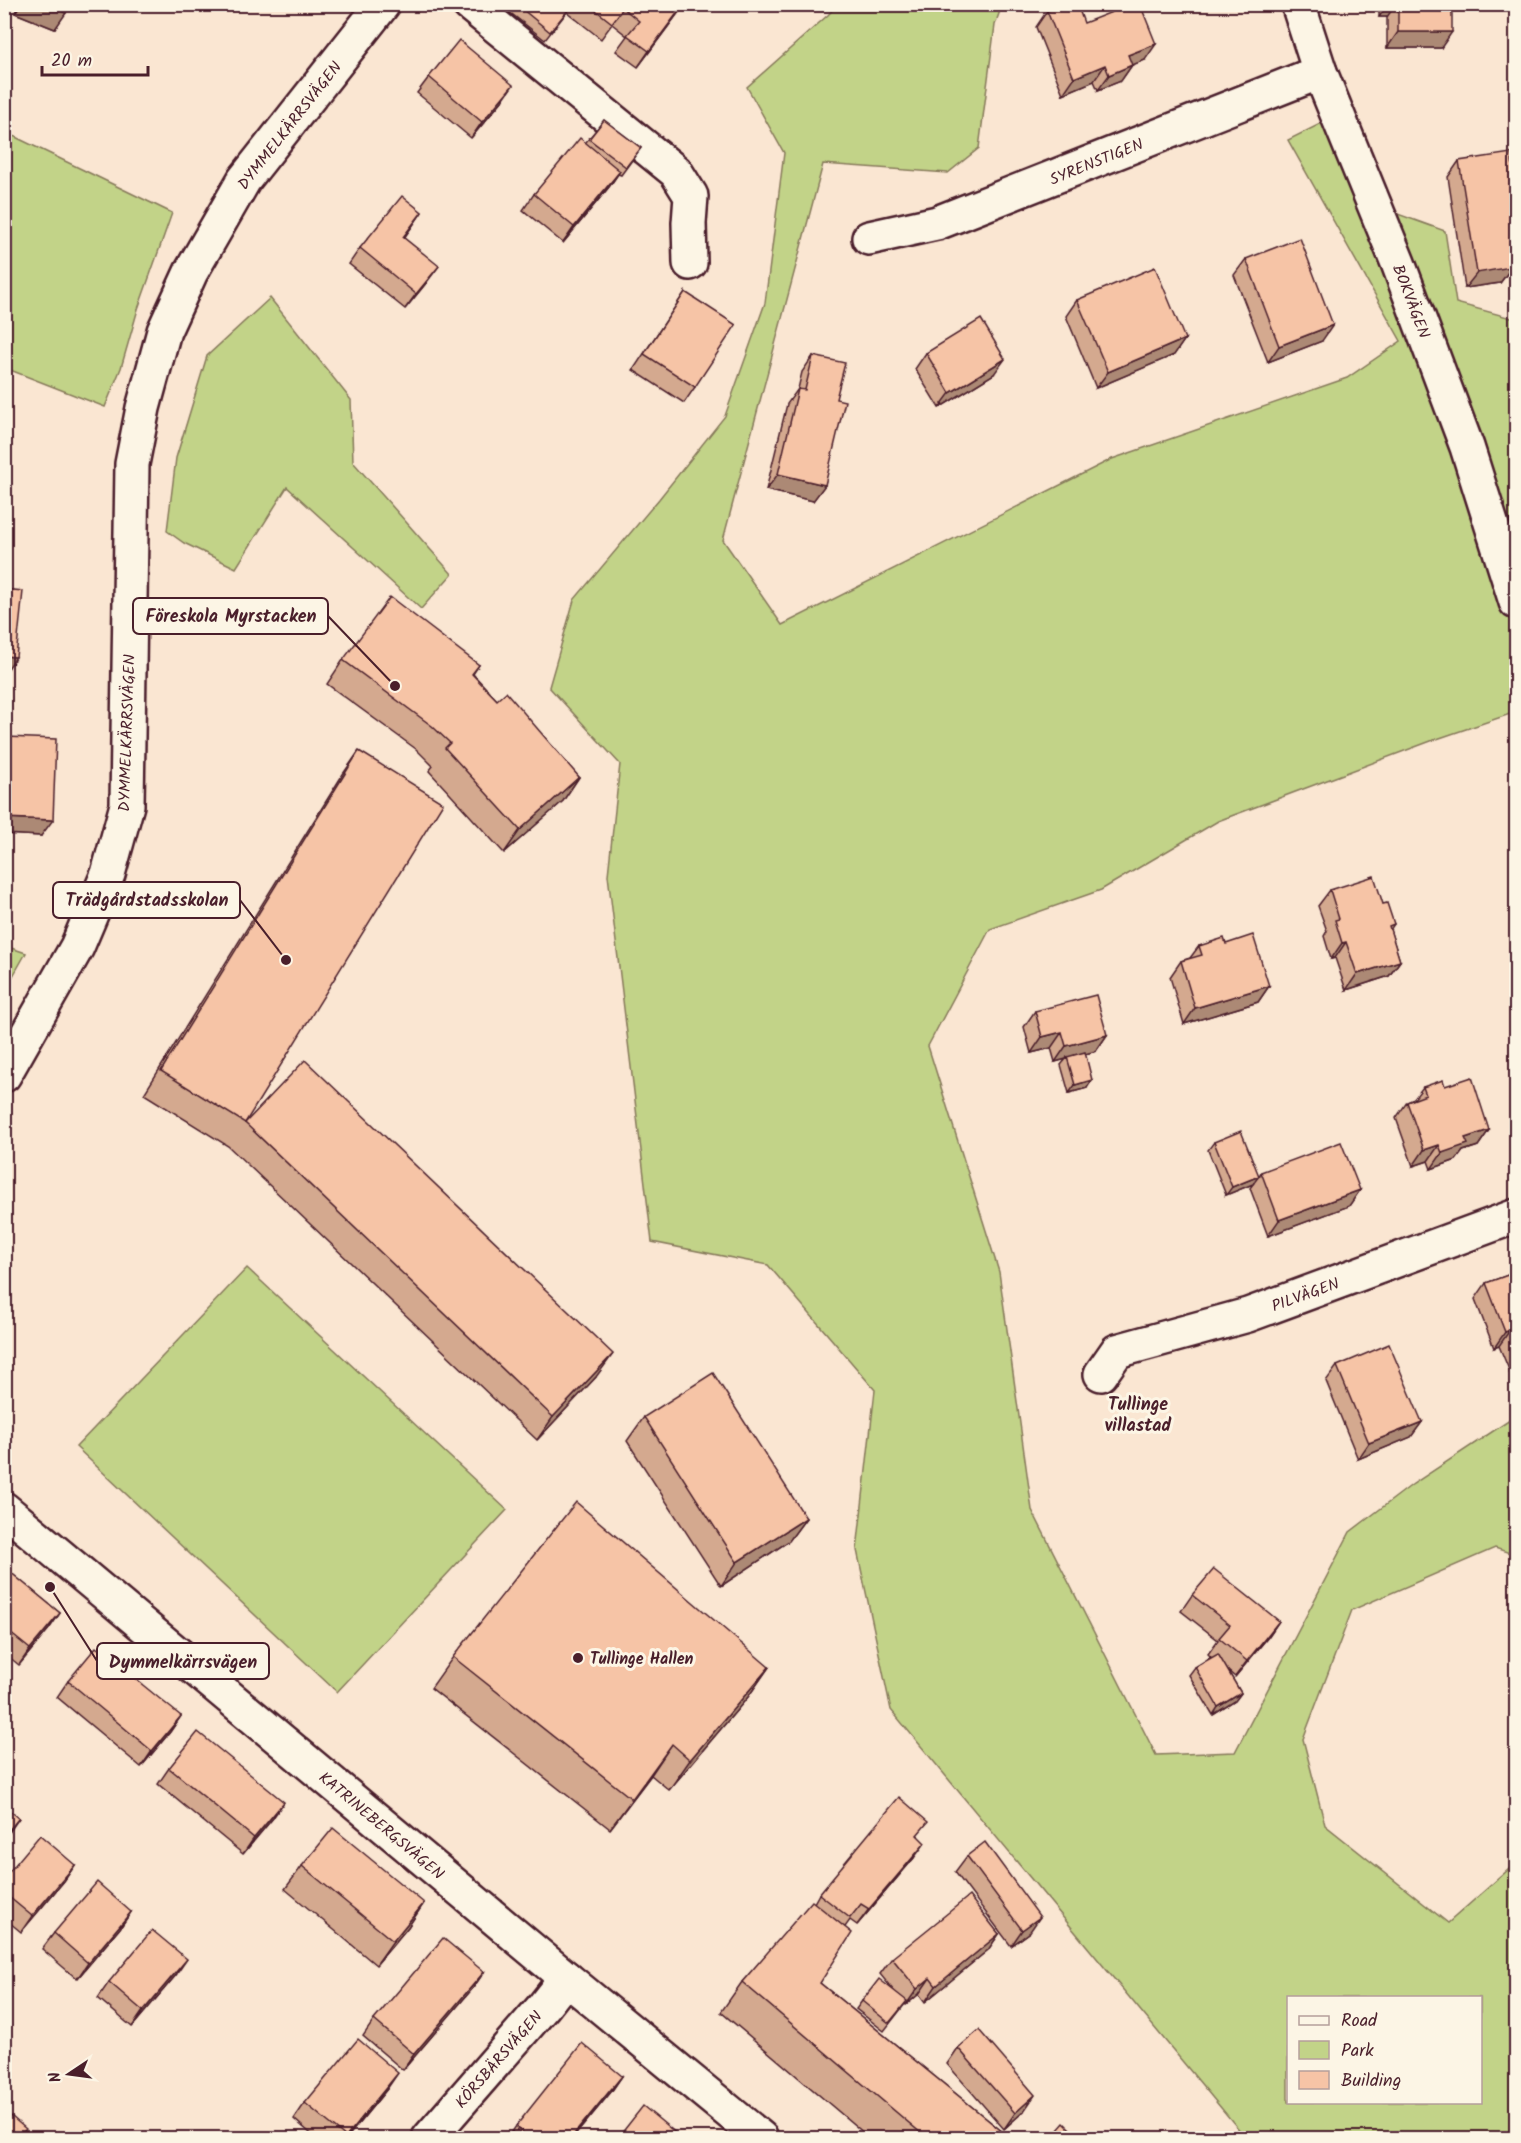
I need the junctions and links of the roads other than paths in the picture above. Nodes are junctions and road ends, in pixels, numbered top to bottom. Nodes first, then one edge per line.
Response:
1 (383, 4) edge
2 (469, 4) edge
3 (1298, 4) edge
4 (1320, 72) junction
5 (868, 238) dead end
6 (690, 263) dead end
7 (1516, 602) edge
8 (4, 1075) edge
9 (1516, 1216) edge
10 (1101, 1374) dead end
11 (4, 1509) edge
12 (566, 1978) junction
13 (429, 2139) edge
14 (761, 2139) edge

1 - 8 street, DYMMELKÄRRSVÄGEN
2 - 6 street
3 - 4 street, BOKVÄGEN
4 - 5 street, SYRENSTIGEN
4 - 7 street, BOKVÄGEN
9 - 10 street, PILVÄGEN
11 - 12 street, KATRINEBERGSVÄGEN
12 - 13 street, KÖRSBÄRSVÄGEN
12 - 14 street, KATRINEBERGSVÄGEN

